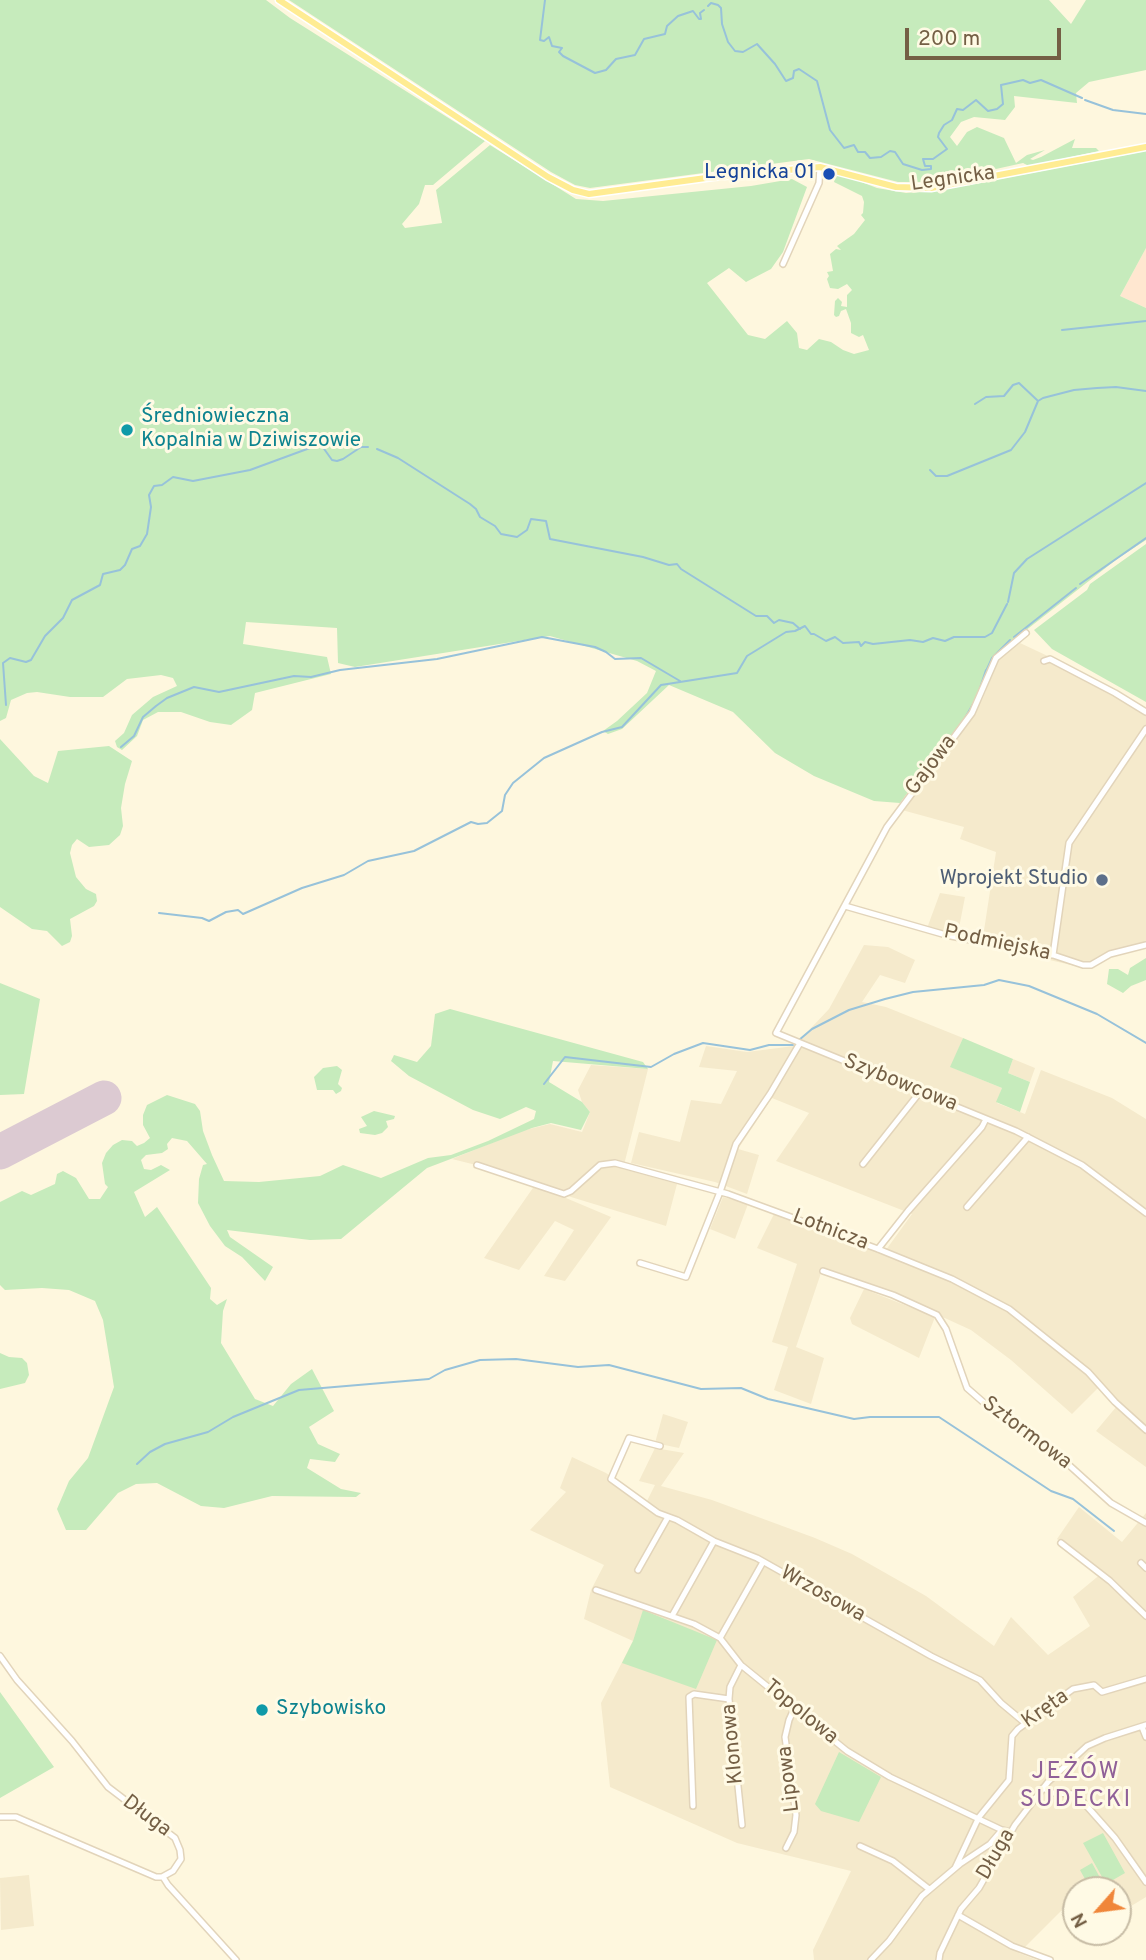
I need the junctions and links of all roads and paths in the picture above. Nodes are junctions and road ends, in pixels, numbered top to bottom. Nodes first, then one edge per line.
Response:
1 (279, 0) edge
2 (1146, 147) edge
3 (820, 167) junction
4 (783, 264) dead end
5 (1026, 634) dead end
6 (1044, 661) dead end
7 (1146, 712) edge
8 (1146, 729) edge
9 (845, 906) junction
10 (1146, 945) edge
11 (1053, 955) junction
12 (800, 1043) junction
13 (920, 1092) junction
14 (986, 1119) junction
15 (1027, 1137) junction
16 (863, 1164) dead end
17 (477, 1165) dead end
18 (720, 1192) junction
19 (967, 1207) dead end
20 (1146, 1213) edge
21 (878, 1249) junction
22 (640, 1263) dead end
23 (823, 1271) dead end
24 (1146, 1430) edge
25 (660, 1446) dead end
26 (668, 1517) junction
27 (1146, 1523) edge
28 (714, 1541) junction
29 (1061, 1543) dead end
30 (763, 1562) junction
31 (638, 1570) dead end
32 (596, 1590) dead end
33 (672, 1616) junction
34 (1146, 1616) edge
35 (720, 1638) junction
36 (0, 1656) edge
37 (741, 1665) junction
38 (1146, 1679) edge
39 (729, 1699) junction
40 (794, 1709) junction
41 (1025, 1723) junction
42 (1144, 1726) edge
43 (1146, 1737) edge
44 (1043, 1788) junction
45 (693, 1806) dead end
46 (0, 1817) edge
47 (979, 1817) junction
48 (742, 1825) dead end
49 (1002, 1830) junction
50 (1010, 1832) junction
51 (860, 1846) dead end
52 (786, 1848) dead end
53 (955, 1868) junction
54 (163, 1877) junction
55 (1146, 1882) edge
56 (929, 1889) junction
57 (958, 1915) junction
58 (236, 1960) edge
59 (871, 1960) edge
60 (939, 1960) edge
61 (1050, 1960) edge

1 - 3 main road, Legnicka
2 - 3 main road, Legnicka
3 - 4 street
5 - 9 street, Gajowa
6 - 7 street
8 - 11 street
9 - 11 street, Podmiejska
9 - 12 street, Szybowcowa
10 - 11 street, Podmiejska
12 - 13 street, Szybowcowa
12 - 18 street
13 - 14 street, Szybowcowa
13 - 16 street
14 - 15 street, Szybowcowa
14 - 21 street
15 - 19 street
15 - 20 street, Szybowcowa
17 - 18 street, Lotnicza
18 - 21 street, Lotnicza
18 - 22 street
21 - 24 street, Lotnicza
23 - 27 street, Sztormowa
25 - 26 street, Wrzosowa
26 - 28 street, Wrzosowa
26 - 31 street
28 - 30 street, Wrzosowa
28 - 33 street
29 - 34 street
30 - 35 street
30 - 41 street, Wrzosowa
32 - 33 street, Topolowa
33 - 35 street, Topolowa
35 - 37 street, Topolowa
36 - 54 street, Długa
37 - 39 street, Klonowa
37 - 40 street, Topolowa
38 - 41 street, Kręta
39 - 45 street
39 - 48 street, Klonowa
40 - 47 street, Topolowa
40 - 52 street, Lipowa
41 - 47 street, Kręta
42 - 43 street
42 - 44 street, Długa
44 - 50 street, Długa
44 - 55 street
46 - 54 street
47 - 49 street, Topolowa
47 - 53 street, Kręta
49 - 50 street, Topolowa
49 - 53 street
50 - 57 street, Długa
51 - 56 street
53 - 56 street
54 - 58 street
56 - 59 street
57 - 60 street, Długa
57 - 61 street

